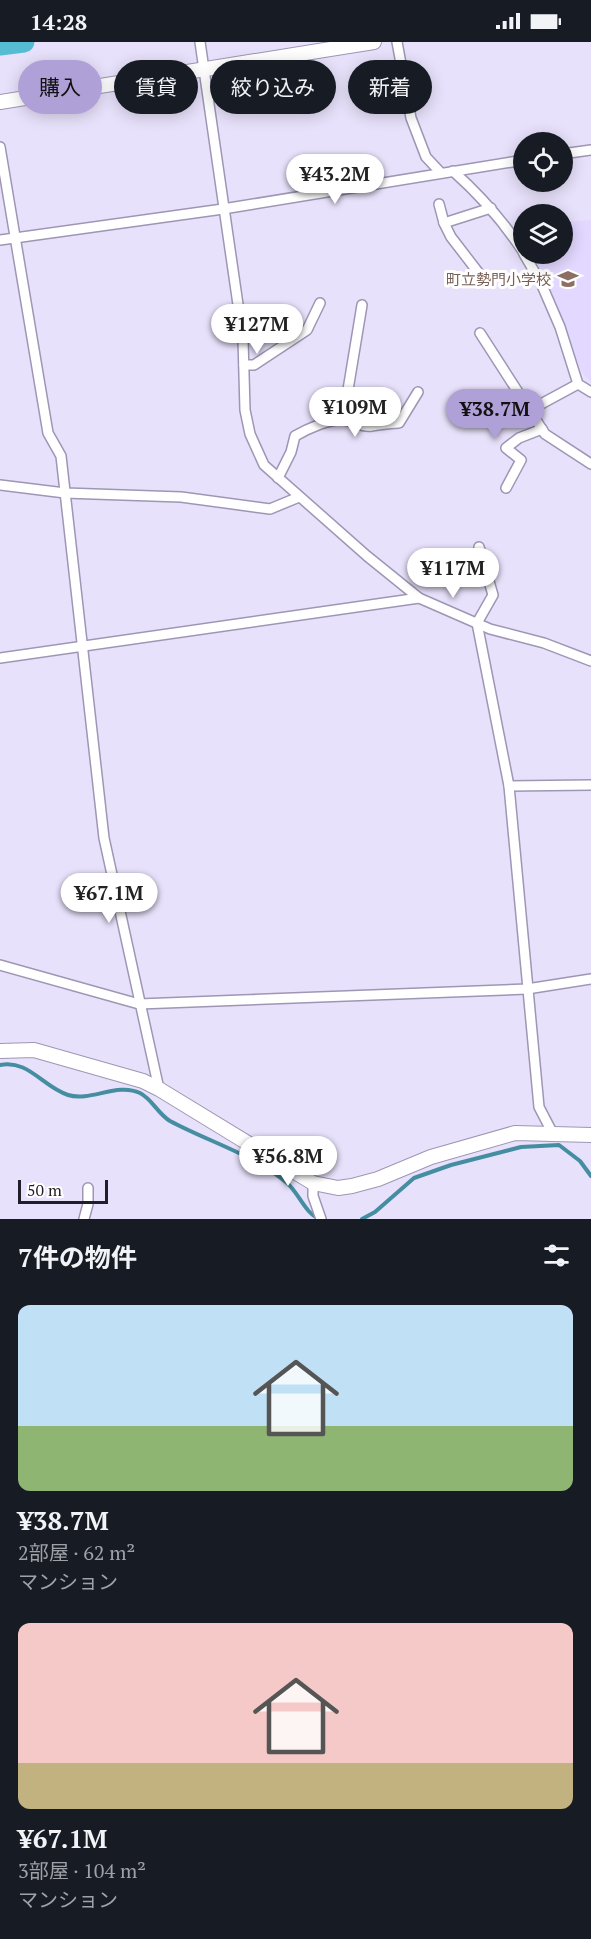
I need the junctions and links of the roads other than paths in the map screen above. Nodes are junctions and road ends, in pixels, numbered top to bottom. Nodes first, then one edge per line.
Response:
1 (200, 42) edge
2 (374, 42) edge
3 (397, 42) edge
4 (203, 70) junction
5 (0, 102) edge
6 (0, 147) edge
7 (591, 150) edge
8 (573, 152) edge
9 (513, 162) edge
10 (453, 171) junction
11 (441, 173) junction
12 (438, 204) dead end
13 (491, 208) junction
14 (223, 209) junction
15 (444, 223) junction
16 (513, 235) edge
17 (16, 237) junction
18 (0, 240) edge
19 (530, 264) edge
20 (481, 276) dead end
21 (320, 303) dead end
22 (362, 305) dead end
23 (480, 333) dead end
24 (244, 365) junction
25 (578, 384) junction
26 (418, 392) dead end
27 (591, 392) edge
28 (530, 410) junction
29 (343, 420) junction
30 (542, 429) junction
31 (591, 464) edge
32 (278, 478) junction
33 (0, 485) edge
34 (506, 488) dead end
35 (65, 493) junction
36 (299, 497) junction
37 (479, 547) dead end
38 (419, 598) junction
39 (477, 623) junction
40 (82, 645) junction
41 (0, 658) edge
42 (591, 661) edge
43 (591, 785) edge
44 (509, 786) junction
45 (0, 965) edge
46 (591, 979) edge
47 (527, 989) junction
48 (139, 1004) junction
49 (0, 1051) edge
50 (159, 1089) junction
51 (552, 1132) junction
52 (591, 1135) edge
53 (313, 1184) junction
54 (88, 1188) dead end
55 (84, 1219) edge
56 (321, 1219) edge

1 - 4 street
2 - 4 street
3 - 11 street
4 - 5 street
4 - 14 street
6 - 17 street
7 - 8 street
9 - 10 street
10 - 11 street
10 - 13 street
11 - 14 street
12 - 15 street
13 - 15 street
13 - 16 street
14 - 17 street
14 - 24 street
15 - 20 street
17 - 18 street
17 - 35 street
19 - 25 street
21 - 24 street
22 - 29 street
23 - 28 street
24 - 32 street
25 - 27 street
25 - 28 street
26 - 29 street
28 - 30 street
29 - 32 street
30 - 31 street
30 - 34 street
32 - 36 street
33 - 35 street
35 - 36 street
35 - 40 street
36 - 38 street
37 - 39 street
38 - 39 street
38 - 40 street
39 - 42 street
39 - 44 street
40 - 41 street
40 - 48 street
43 - 44 street
44 - 47 street
45 - 48 street
46 - 47 street
47 - 48 street
47 - 51 street
48 - 50 street
49 - 50 street
50 - 53 street
51 - 52 street
51 - 53 street
53 - 56 street
54 - 55 street

